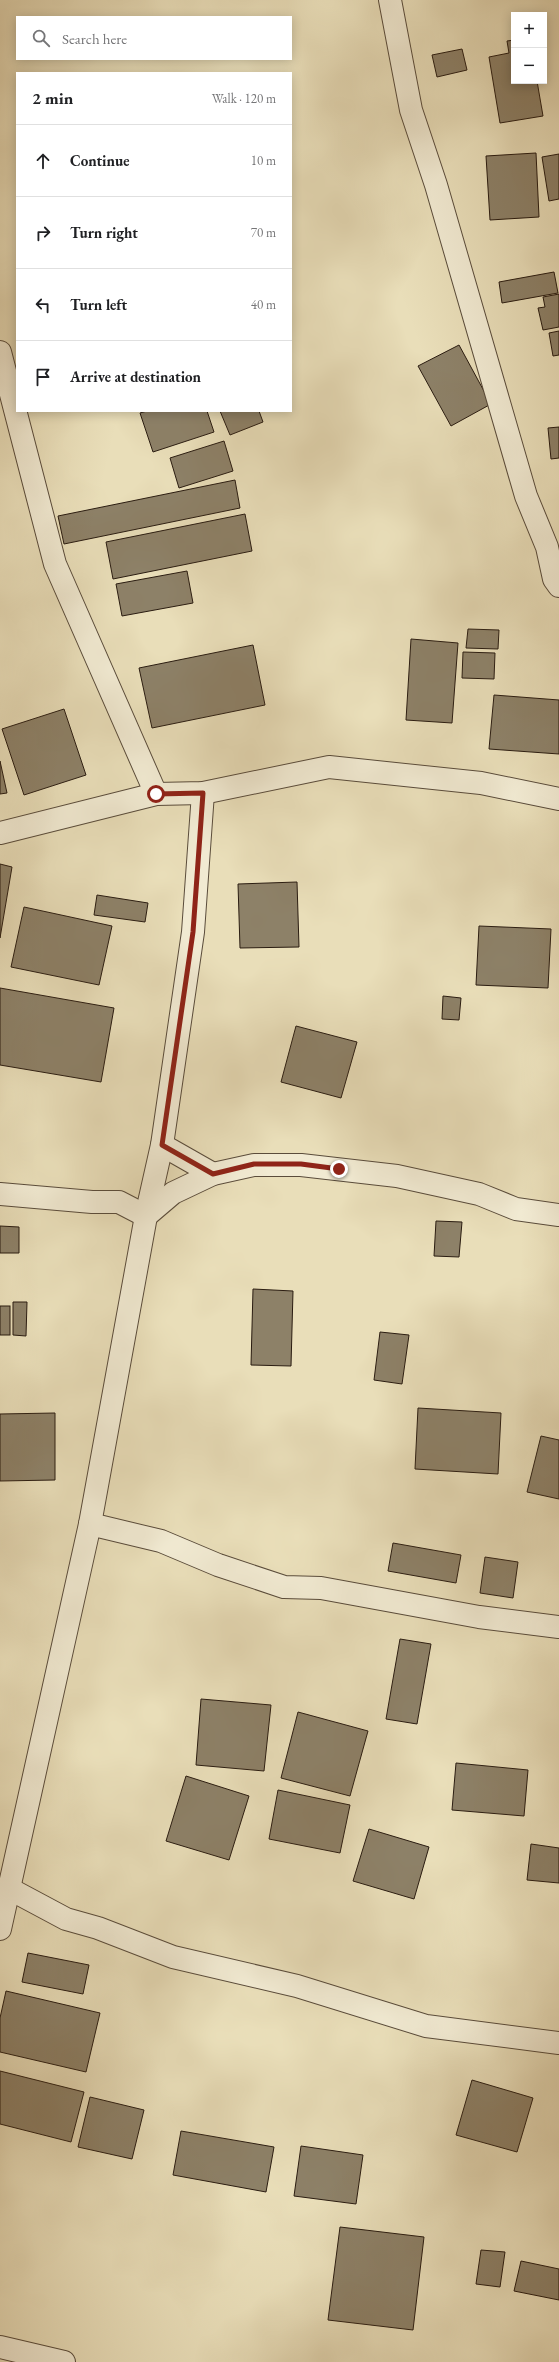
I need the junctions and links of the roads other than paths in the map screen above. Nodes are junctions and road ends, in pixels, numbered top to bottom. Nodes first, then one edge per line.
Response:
1 (390, 0) edge
2 (0, 352) edge
3 (559, 586) edge
4 (203, 793) junction
5 (156, 794) junction
6 (559, 799) edge
7 (0, 833) edge
8 (162, 1145) junction
9 (213, 1174) junction
10 (0, 1194) edge
11 (559, 1215) edge
12 (146, 1216) junction
13 (90, 1524) junction
14 (559, 1627) edge
15 (8, 1888) junction
16 (0, 1930) edge
17 (559, 2043) edge
18 (0, 2347) edge
19 (64, 2362) edge

1 - 3 street
2 - 5 street
4 - 5 street
4 - 6 street
4 - 8 street
5 - 7 street
8 - 9 street
8 - 12 street
9 - 11 street
9 - 12 street
10 - 12 street
12 - 13 street
13 - 14 street
13 - 15 street
15 - 16 street
15 - 17 street
18 - 19 street

